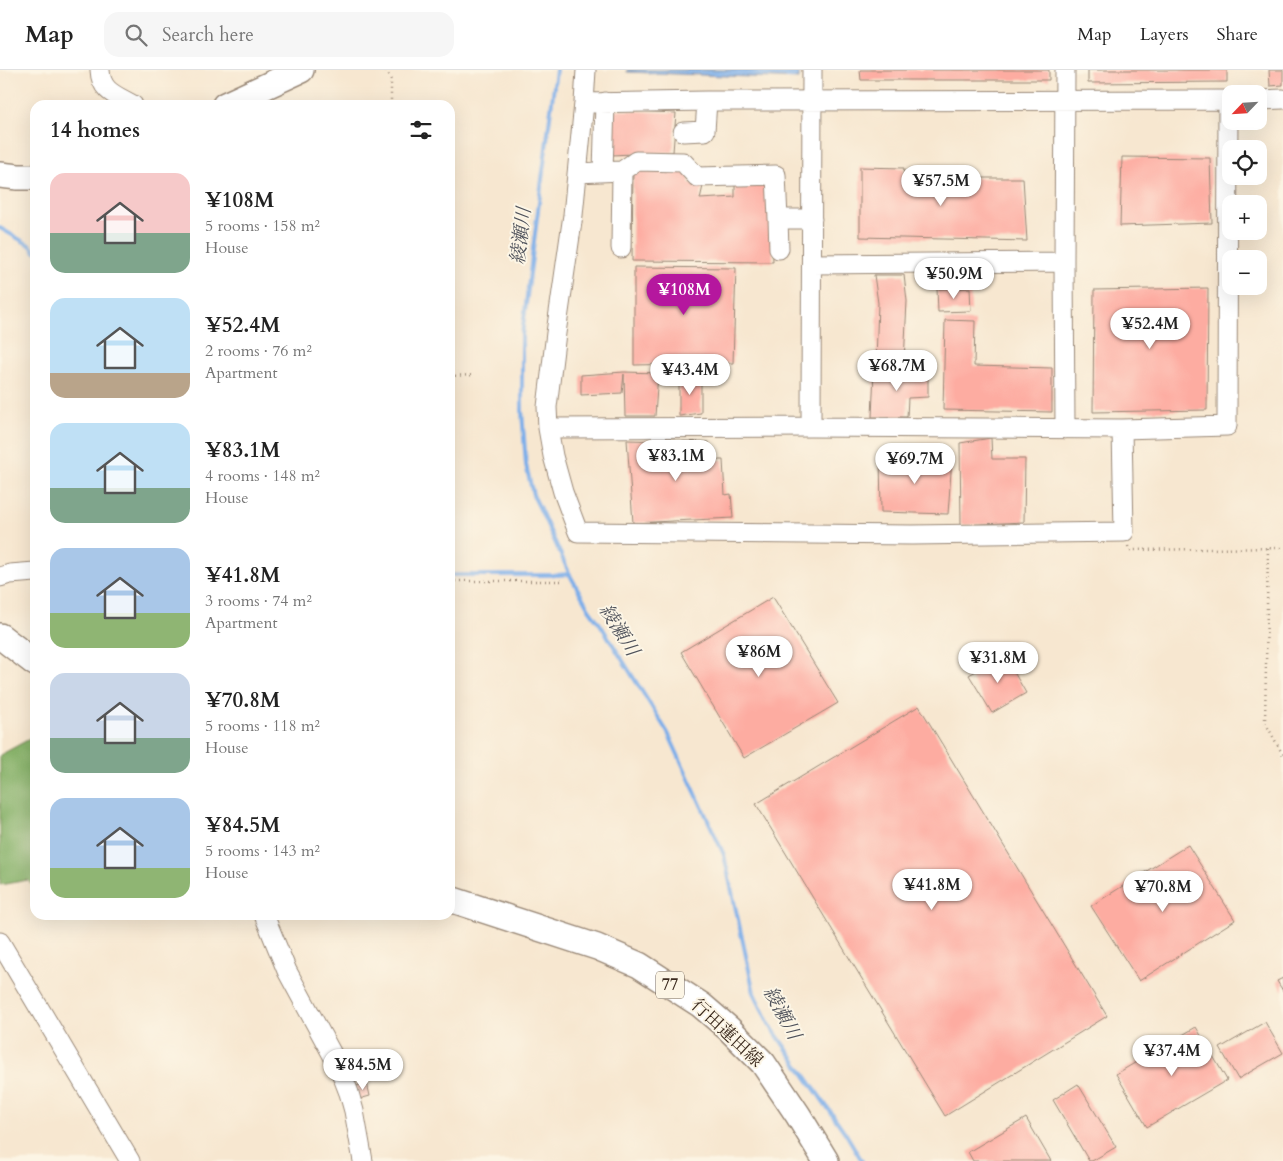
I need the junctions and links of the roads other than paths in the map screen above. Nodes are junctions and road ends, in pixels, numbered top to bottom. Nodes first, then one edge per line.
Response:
1 (100, 70) edge
2 (302, 70) edge
3 (586, 70) edge
4 (812, 70) edge
5 (1065, 70) edge
6 (1283, 99) edge
7 (125, 100) edge
8 (236, 100) edge
9 (812, 100) junction
10 (1066, 100) junction
11 (1222, 100) edge
12 (1268, 100) edge
13 (707, 101) junction
14 (605, 102) junction
15 (584, 103) junction
16 (1230, 130) edge
17 (683, 132) dead end
18 (622, 171) junction
19 (603, 172) junction
20 (577, 173) junction
21 (0, 175) edge
22 (30, 177) edge
23 (778, 219) junction
24 (812, 219) junction
25 (621, 248) dead end
26 (779, 249) dead end
27 (1064, 262) junction
28 (812, 264) junction
29 (811, 427) junction
30 (548, 428) junction
31 (1065, 429) junction
32 (1122, 429) junction
33 (30, 572) edge
34 (0, 577) edge
35 (0, 636) edge
36 (30, 659) edge
37 (455, 901) edge
38 (266, 920) edge
39 (0, 942) edge
40 (130, 1161) edge
41 (363, 1161) edge
42 (826, 1161) edge

1 - 7 street
2 - 8 main road
3 - 15 street
4 - 9 street
5 - 10 street
6 - 12 street
9 - 10 street
9 - 13 street
9 - 24 street
10 - 11 street
10 - 27 street
13 - 14 street
13 - 17 street
14 - 15 street
14 - 19 street
15 - 20 street
16 - 32 street
18 - 19 street
18 - 23 street
18 - 25 street
19 - 20 street
20 - 30 street
21 - 22 main road
23 - 24 street
23 - 26 street
24 - 28 street
27 - 28 street
27 - 31 street
28 - 29 street
29 - 30 street
29 - 31 street
30 - 32 street
31 - 32 street
33 - 34 street
35 - 36 main road
37 - 42 main road, 行田蓮田線 / 77
38 - 41 street
39 - 40 street

